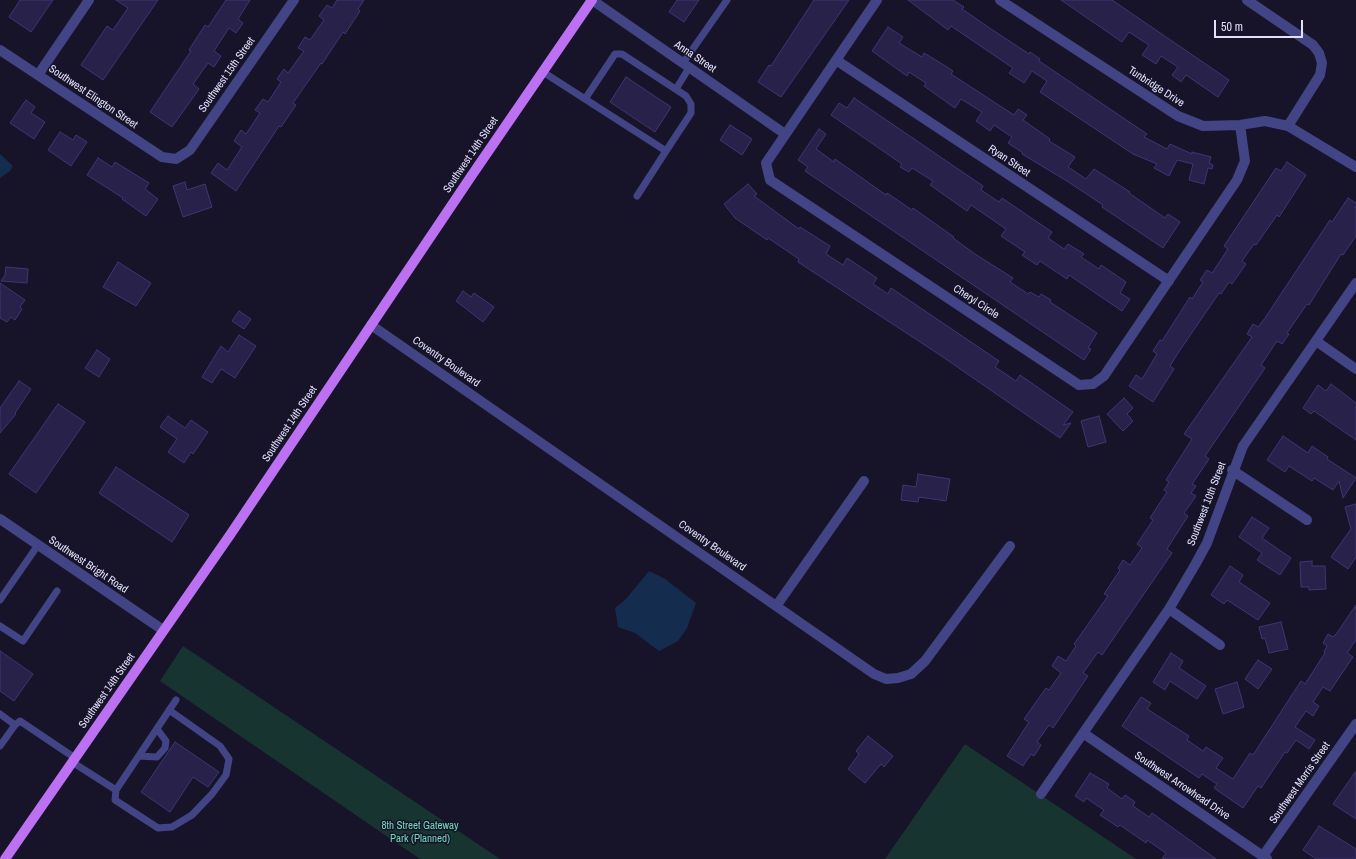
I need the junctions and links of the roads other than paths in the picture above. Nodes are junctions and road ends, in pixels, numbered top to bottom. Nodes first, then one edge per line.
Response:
1 (89, 0) edge
2 (294, 0) edge
3 (592, 0) edge
4 (727, 0) edge
5 (877, 0) edge
6 (1000, 0) edge
7 (1247, 0) edge
8 (0, 50) edge
9 (836, 60) junction
10 (686, 66) junction
11 (543, 72) junction
12 (38, 75) junction
13 (676, 89) junction
14 (585, 99) junction
15 (1240, 126) junction
16 (1288, 126) junction
17 (786, 134) junction
18 (666, 152) junction
19 (176, 160) joint
20 (1356, 167) edge
21 (637, 196) dead end
22 (1169, 281) junction
23 (1356, 283) edge
24 (370, 325) junction
25 (1316, 341) junction
26 (1356, 368) edge
27 (1232, 470) junction
28 (864, 481) dead end
29 (0, 518) edge
30 (1308, 520) dead end
31 (38, 546) junction
32 (1010, 546) dead end
33 (57, 591) dead end
34 (0, 600) edge
35 (777, 605) junction
36 (1169, 609) junction
37 (0, 626) edge
38 (163, 630) junction
39 (1220, 644) dead end
40 (176, 700) dead end
41 (169, 710) junction
42 (0, 714) edge
43 (1356, 724) edge
44 (15, 725) junction
45 (157, 729) junction
46 (1083, 733) junction
47 (0, 746) edge
48 (139, 756) junction
49 (74, 760) junction
50 (116, 790) junction
51 (1041, 794) dead end
52 (1265, 858) edge
53 (5, 859) edge

1 - 12 street
2 - 19 street, Southwest 15th Street
3 - 10 street, Anna Street
3 - 11 main road, Southwest 14th Street
4 - 10 lane
5 - 9 street, Cheryl Circle
6 - 15 street, Tunbridge Drive
7 - 16 street
8 - 12 street, Southwest Elington Street
9 - 17 street, Cheryl Circle
9 - 22 street, Ryan Street
10 - 13 lane
10 - 17 street, Anna Street
11 - 14 lane
11 - 24 main road, Southwest 14th Street
12 - 19 street, Southwest Elington Street
13 - 14 lane
13 - 18 lane
14 - 18 lane
15 - 16 street, Tunbridge Drive
15 - 22 street, Cheryl Circle
16 - 20 street, Tunbridge Drive
17 - 22 street, Cheryl Circle
18 - 21 lane
23 - 25 street, Southwest 10th Street
24 - 35 street, Coventry Boulevard
24 - 38 main road, Southwest 14th Street
25 - 26 street
25 - 27 street, Southwest 10th Street
27 - 30 street
27 - 36 street, Southwest 10th Street
28 - 35 street
29 - 31 street, Southwest Bright Road
31 - 34 lane
31 - 38 street, Southwest Bright Road
32 - 35 street, Coventry Boulevard
33 - 37 lane
36 - 39 street
36 - 46 street, Southwest 10th Street
38 - 49 main road, Southwest 14th Street
40 - 41 lane
41 - 45 lane
41 - 50 lane
42 - 44 lane
43 - 52 street, Southwest Morris Street
44 - 47 lane
44 - 49 lane
45 - 48 lane
45 - 48 lane
46 - 51 street, Southwest 10th Street
46 - 52 street, Southwest Arrowhead Drive
48 - 50 lane
49 - 50 lane
49 - 53 main road, Southwest 14th Street

